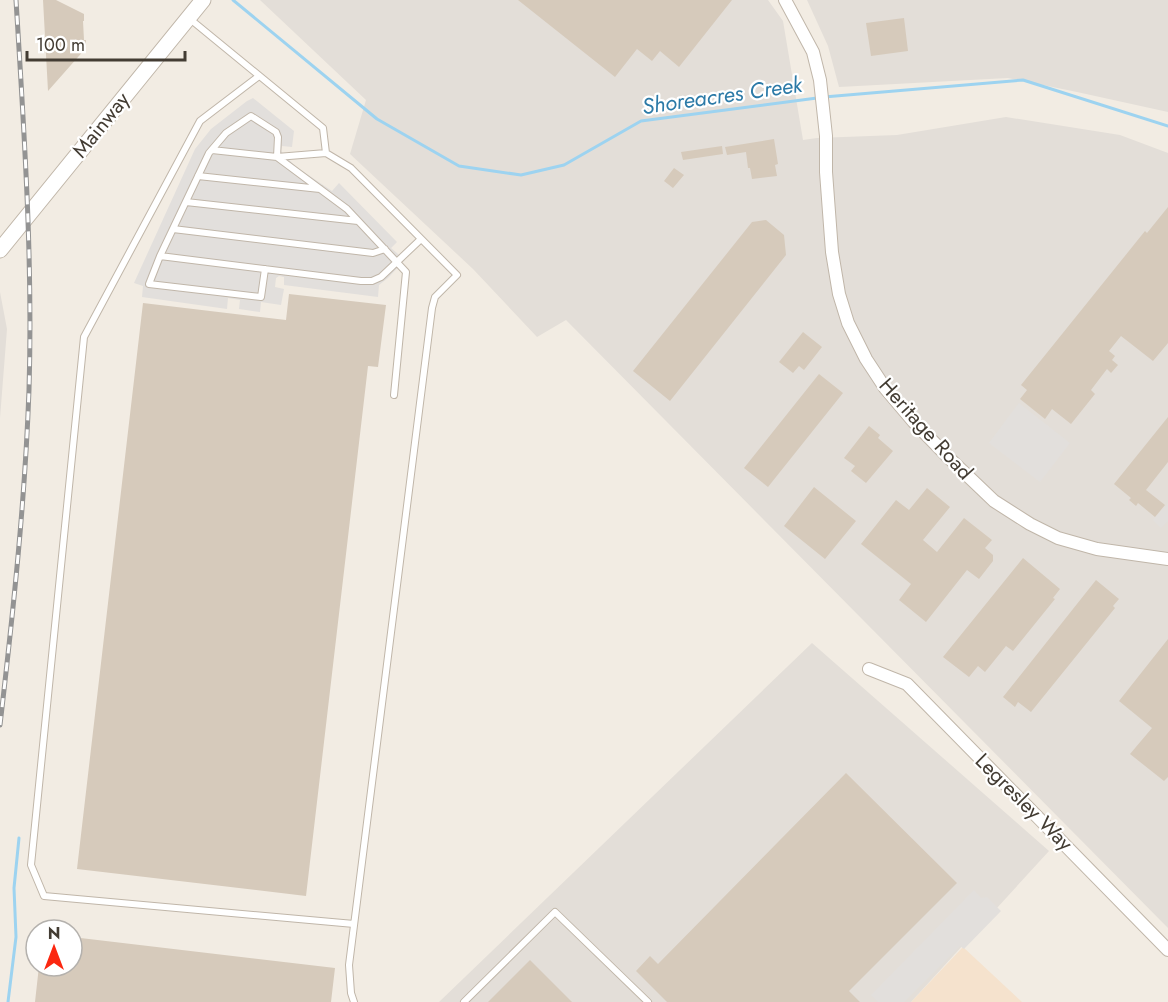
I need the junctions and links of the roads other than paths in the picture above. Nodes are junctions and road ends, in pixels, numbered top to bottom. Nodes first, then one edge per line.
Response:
1 (203, 0) edge
2 (785, 0) edge
3 (189, 18) junction
4 (259, 76) junction
5 (212, 150) junction
6 (326, 153) junction
7 (277, 157) junction
8 (198, 176) junction
9 (320, 189) junction
10 (186, 202) junction
11 (359, 222) junction
12 (173, 229) junction
13 (421, 239) junction
14 (385, 249) junction
15 (0, 250) edge
16 (160, 256) junction
17 (397, 262) junction
18 (265, 269) junction
19 (394, 395) dead end
20 (1168, 559) edge
21 (869, 669) dead end
22 (354, 924) junction
23 (1168, 950) edge
24 (354, 1002) edge
25 (464, 1002) edge
26 (648, 1002) edge

1 - 3 street, Mainway
2 - 20 street, Heritage Road
3 - 4 lane
3 - 15 street, Mainway
4 - 6 lane
4 - 22 lane
5 - 7 lane
5 - 7 lane
5 - 8 lane
6 - 7 lane
6 - 13 lane
7 - 9 lane
8 - 9 lane
8 - 10 lane
9 - 11 lane
10 - 11 lane
10 - 12 lane
11 - 14 lane
12 - 14 lane
12 - 16 lane
13 - 17 lane
13 - 22 lane
14 - 17 lane
16 - 18 lane
16 - 18 lane
17 - 18 lane
17 - 19 lane
21 - 23 street, Legresley Way
22 - 24 lane
25 - 26 lane

